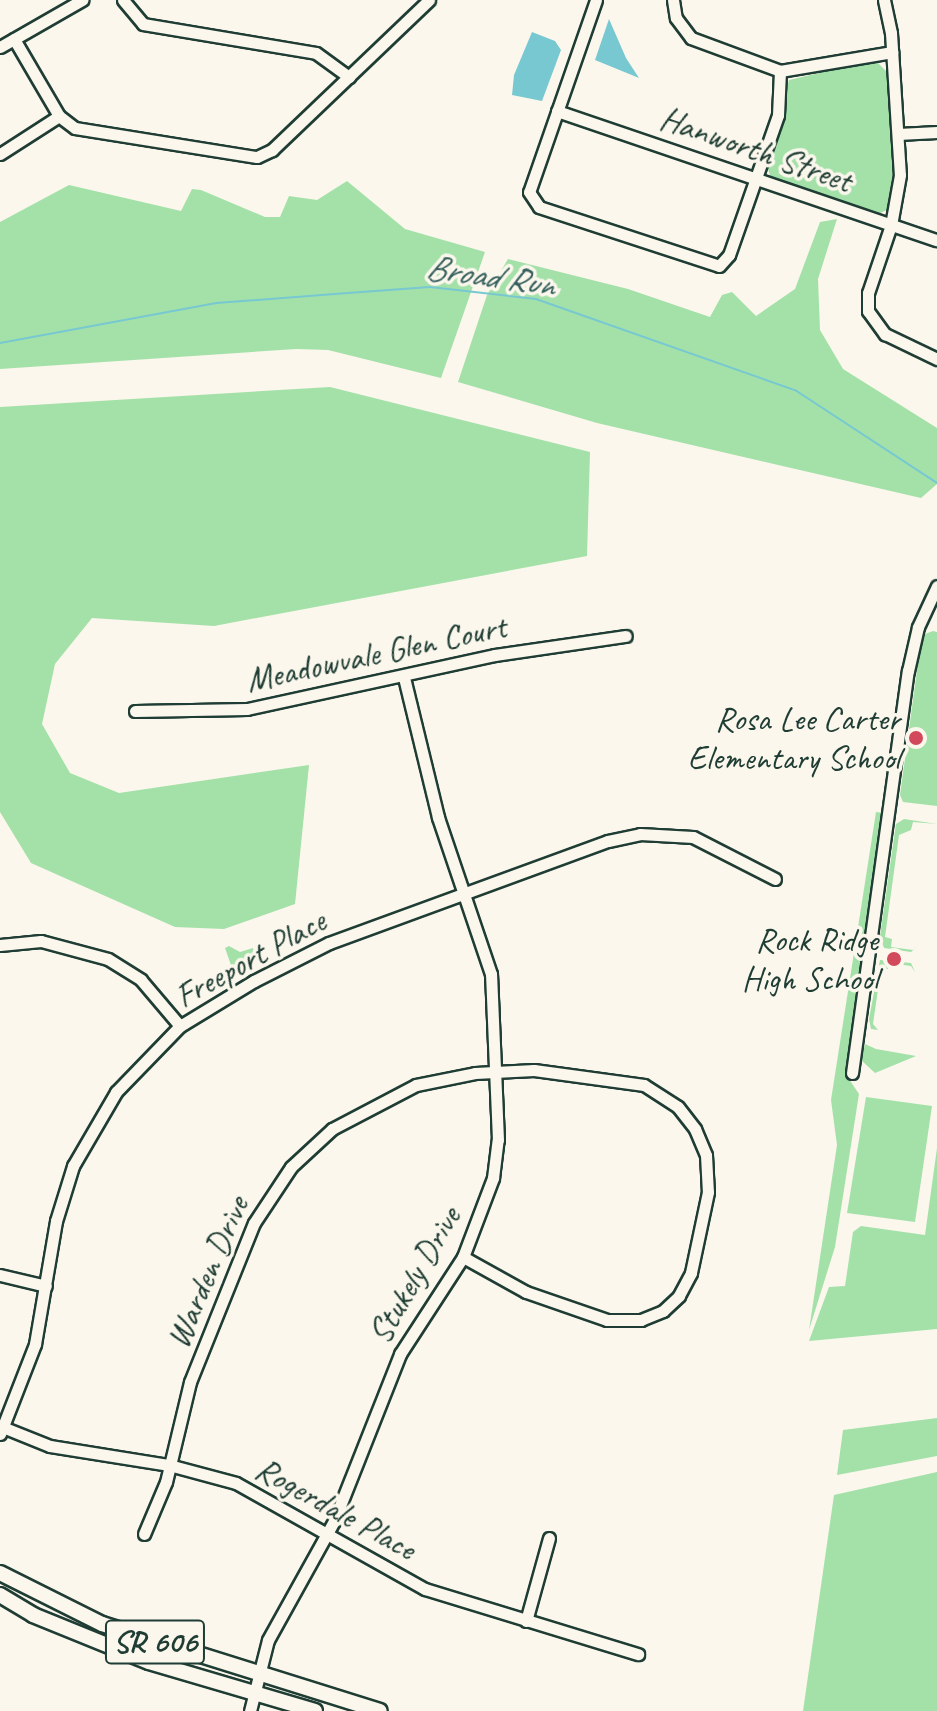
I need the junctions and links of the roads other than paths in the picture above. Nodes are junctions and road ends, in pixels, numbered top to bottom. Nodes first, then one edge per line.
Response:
1 (82, 0) edge
2 (123, 0) edge
3 (429, 0) edge
4 (596, 0) edge
5 (673, 0) edge
6 (884, 0) edge
7 (14, 39) junction
8 (0, 47) edge
9 (892, 52) junction
10 (780, 71) junction
11 (349, 77) junction
12 (557, 111) junction
13 (59, 116) junction
14 (937, 132) edge
15 (898, 134) junction
16 (0, 154) edge
17 (756, 179) junction
18 (891, 225) junction
19 (937, 240) edge
20 (937, 359) edge
21 (937, 587) edge
22 (626, 636) dead end
23 (404, 677) junction
24 (135, 711) dead end
25 (775, 879) dead end
26 (464, 893) junction
27 (0, 945) edge
28 (180, 1026) junction
29 (496, 1071) junction
30 (852, 1073) dead end
31 (463, 1257) junction
32 (0, 1275) edge
33 (46, 1286) junction
34 (1, 1429) edge
35 (169, 1465) junction
36 (144, 1534) dead end
37 (327, 1535) junction
38 (549, 1538) dead end
39 (0, 1573) edge
40 (0, 1595) edge
41 (526, 1621) junction
42 (638, 1654) dead end
43 (257, 1674) junction
44 (253, 1692) junction
45 (250, 1711) edge
46 (315, 1711) edge
47 (380, 1711) edge

1 - 7 street
2 - 11 street
3 - 11 street
4 - 12 street
5 - 10 street
6 - 9 street
7 - 8 street
7 - 13 street
9 - 10 street
9 - 15 street
10 - 17 street
11 - 13 street
12 - 17 street, Hanworth Street
12 - 17 street
13 - 16 street
14 - 15 street
15 - 18 street
17 - 18 street, Hanworth Street
18 - 19 street, Hanworth Street
18 - 20 street
21 - 30 street
22 - 23 street, Meadowvale Glen Court
23 - 24 street, Meadowvale Glen Court
23 - 26 street, Stukely Drive
25 - 26 street, Freeport Place
26 - 28 street, Freeport Place
26 - 29 street, Stukely Drive
27 - 28 street
28 - 33 street, Freeport Place
29 - 31 street, Stukely Drive
29 - 31 street
29 - 35 street, Warden Drive
31 - 37 street, Stukely Drive
32 - 33 street
33 - 34 street, Freeport Place
34 - 35 street, Rogerdale Place
35 - 36 street, Warden Drive
35 - 37 street, Rogerdale Place
37 - 41 street, Rogerdale Place
37 - 43 street, Stukely Drive
38 - 41 street
39 - 43 main road, SR 606
40 - 44 main road, SR 606
41 - 42 street, Rogerdale Place
43 - 44 street, Stukely Drive
43 - 47 main road, SR 606
44 - 45 street, Stukely Drive
44 - 46 main road, SR 606

